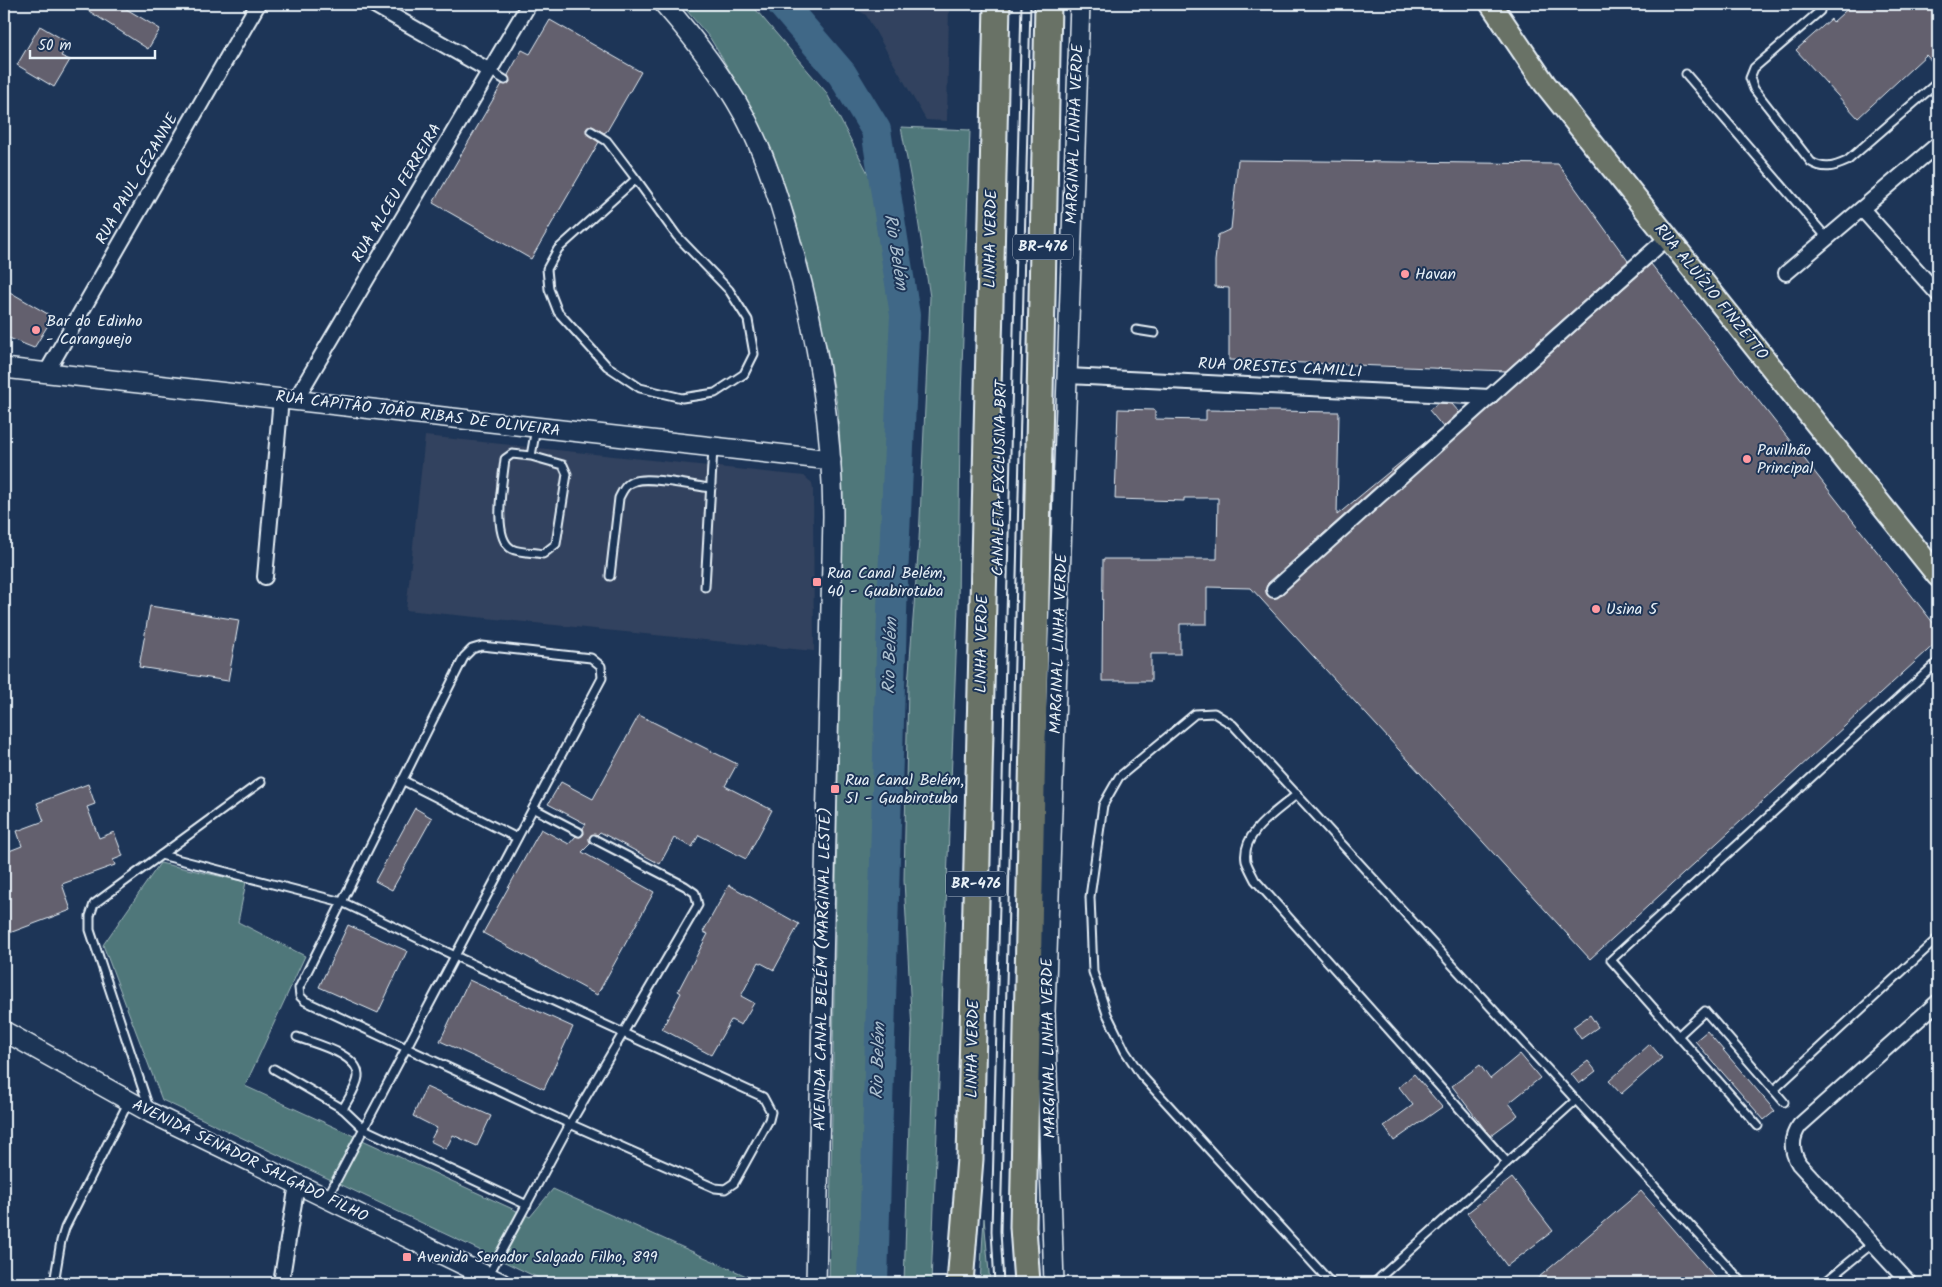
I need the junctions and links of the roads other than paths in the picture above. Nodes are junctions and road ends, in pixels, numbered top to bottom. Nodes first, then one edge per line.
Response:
1 (258, 4) edge
2 (372, 4) edge
3 (529, 4) edge
4 (664, 4) edge
5 (997, 4) edge
6 (1026, 4) edge
7 (1048, 4) edge
8 (1080, 4) edge
9 (1491, 4) edge
10 (1820, 11) dead end
11 (490, 71) junction
12 (1686, 74) dead end
13 (505, 80) dead end
14 (1938, 82) edge
15 (591, 131) dead end
16 (1938, 144) edge
17 (636, 179) junction
18 (1862, 209) junction
19 (1667, 238) junction
20 (1827, 238) junction
21 (1786, 273) dead end
22 (1938, 294) edge
23 (1136, 330) dead end
24 (1155, 333) dead end
25 (4, 368) edge
26 (46, 373) junction
27 (1068, 376) junction
28 (1490, 396) junction
29 (289, 398) junction
30 (536, 428) junction
31 (713, 447) junction
32 (531, 456) junction
33 (831, 460) junction
34 (711, 488) junction
35 (610, 576) dead end
36 (1938, 576) edge
37 (265, 577) dead end
38 (705, 587) dead end
39 (1274, 590) dead end
40 (1938, 662) edge
41 (402, 780) junction
42 (261, 782) dead end
43 (1297, 794) junction
44 (533, 808) junction
45 (579, 832) dead end
46 (517, 838) junction
47 (594, 839) dead end
48 (162, 854) junction
49 (342, 902) junction
50 (1938, 938) edge
51 (455, 956) junction
52 (1938, 1002) edge
53 (4, 1031) edge
54 (624, 1032) junction
55 (1678, 1036) junction
56 (297, 1037) dead end
57 (407, 1047) junction
58 (274, 1069) dead end
59 (1774, 1090) junction
60 (1576, 1100) junction
61 (129, 1101) junction
62 (1784, 1102) dead end
63 (343, 1108) junction
64 (150, 1113) junction
65 (570, 1124) junction
66 (1758, 1126) dead end
67 (364, 1129) junction
68 (1507, 1162) junction
69 (297, 1184) junction
70 (327, 1199) junction
71 (526, 1205) junction
72 (1873, 1244) junction
73 (494, 1280) edge
74 (54, 1283) edge
75 (281, 1283) edge
76 (816, 1283) edge
77 (960, 1283) edge
78 (998, 1283) edge
79 (1027, 1283) edge
80 (1054, 1283) edge
81 (1331, 1283) edge
82 (1374, 1283) edge
83 (1743, 1283) edge
84 (1824, 1283) edge
85 (1909, 1283) edge

1 - 26 street, RUA PAUL CEZANNE
2 - 11 street
3 - 11 street, RUA ALCEU FERREIRA
4 - 33 street, AVENIDA CANAL BELÉM (MARGINAL LESTE)
5 - 77 highway, LINHA VERDE / BR-476
6 - 78 lane, CANALETA EXCLUSIVA BRT
7 - 79 highway, BR-476
8 - 27 street, MARGINAL LINHA VERDE
9 - 19 main road, RUA ALUÍZIO FINZETTO
10 - 14 lane
11 - 13 lane
11 - 29 street, RUA ALCEU FERREIRA
12 - 20 lane
15 - 17 lane
16 - 18 street
17 - 17 lane
18 - 20 street
18 - 22 street
19 - 28 street
19 - 36 main road, RUA ALUÍZIO FINZETTO
20 - 21 street
23 - 24 lane
25 - 26 street, RUA CAPITÃO JOÃO RIBAS DE OLIVEIRA
26 - 29 street, RUA CAPITÃO JOÃO RIBAS DE OLIVEIRA
27 - 28 street, RUA ORESTES CAMILLI
27 - 80 street, MARGINAL LINHA VERDE
28 - 39 street
29 - 30 street, RUA CAPITÃO JOÃO RIBAS DE OLIVEIRA
29 - 37 street, RUA ALCEU FERREIRA
30 - 31 street, RUA CAPITÃO JOÃO RIBAS DE OLIVEIRA
30 - 32 lane
31 - 33 street, RUA CAPITÃO JOÃO RIBAS DE OLIVEIRA
31 - 34 lane
32 - 32 lane
33 - 76 street, AVENIDA CANAL BELÉM (MARGINAL LESTE)
34 - 35 lane
34 - 38 lane
40 - 55 lane
41 - 44 lane
41 - 46 lane
41 - 49 lane
42 - 48 lane
43 - 60 lane
43 - 68 lane
43 - 81 lane
44 - 45 lane
44 - 46 lane
46 - 51 lane
47 - 54 lane
48 - 49 lane
48 - 64 lane
49 - 51 lane
49 - 57 lane
50 - 59 lane
51 - 54 lane
51 - 57 lane
52 - 72 street
53 - 61 street, AVENIDA SENADOR SALGADO FILHO
54 - 65 lane
54 - 65 lane
55 - 59 lane
55 - 66 lane
56 - 63 lane
57 - 65 lane
57 - 67 lane
58 - 63 lane
59 - 62 lane
60 - 68 lane
60 - 83 lane
61 - 64 street, AVENIDA SENADOR SALGADO FILHO
61 - 74 lane
63 - 67 lane
64 - 69 street, AVENIDA SENADOR SALGADO FILHO
65 - 71 lane
67 - 70 lane
67 - 71 lane
68 - 82 lane
69 - 70 street, AVENIDA SENADOR SALGADO FILHO
69 - 75 street
70 - 73 street, AVENIDA SENADOR SALGADO FILHO
71 - 73 lane
72 - 84 lane
72 - 85 street

